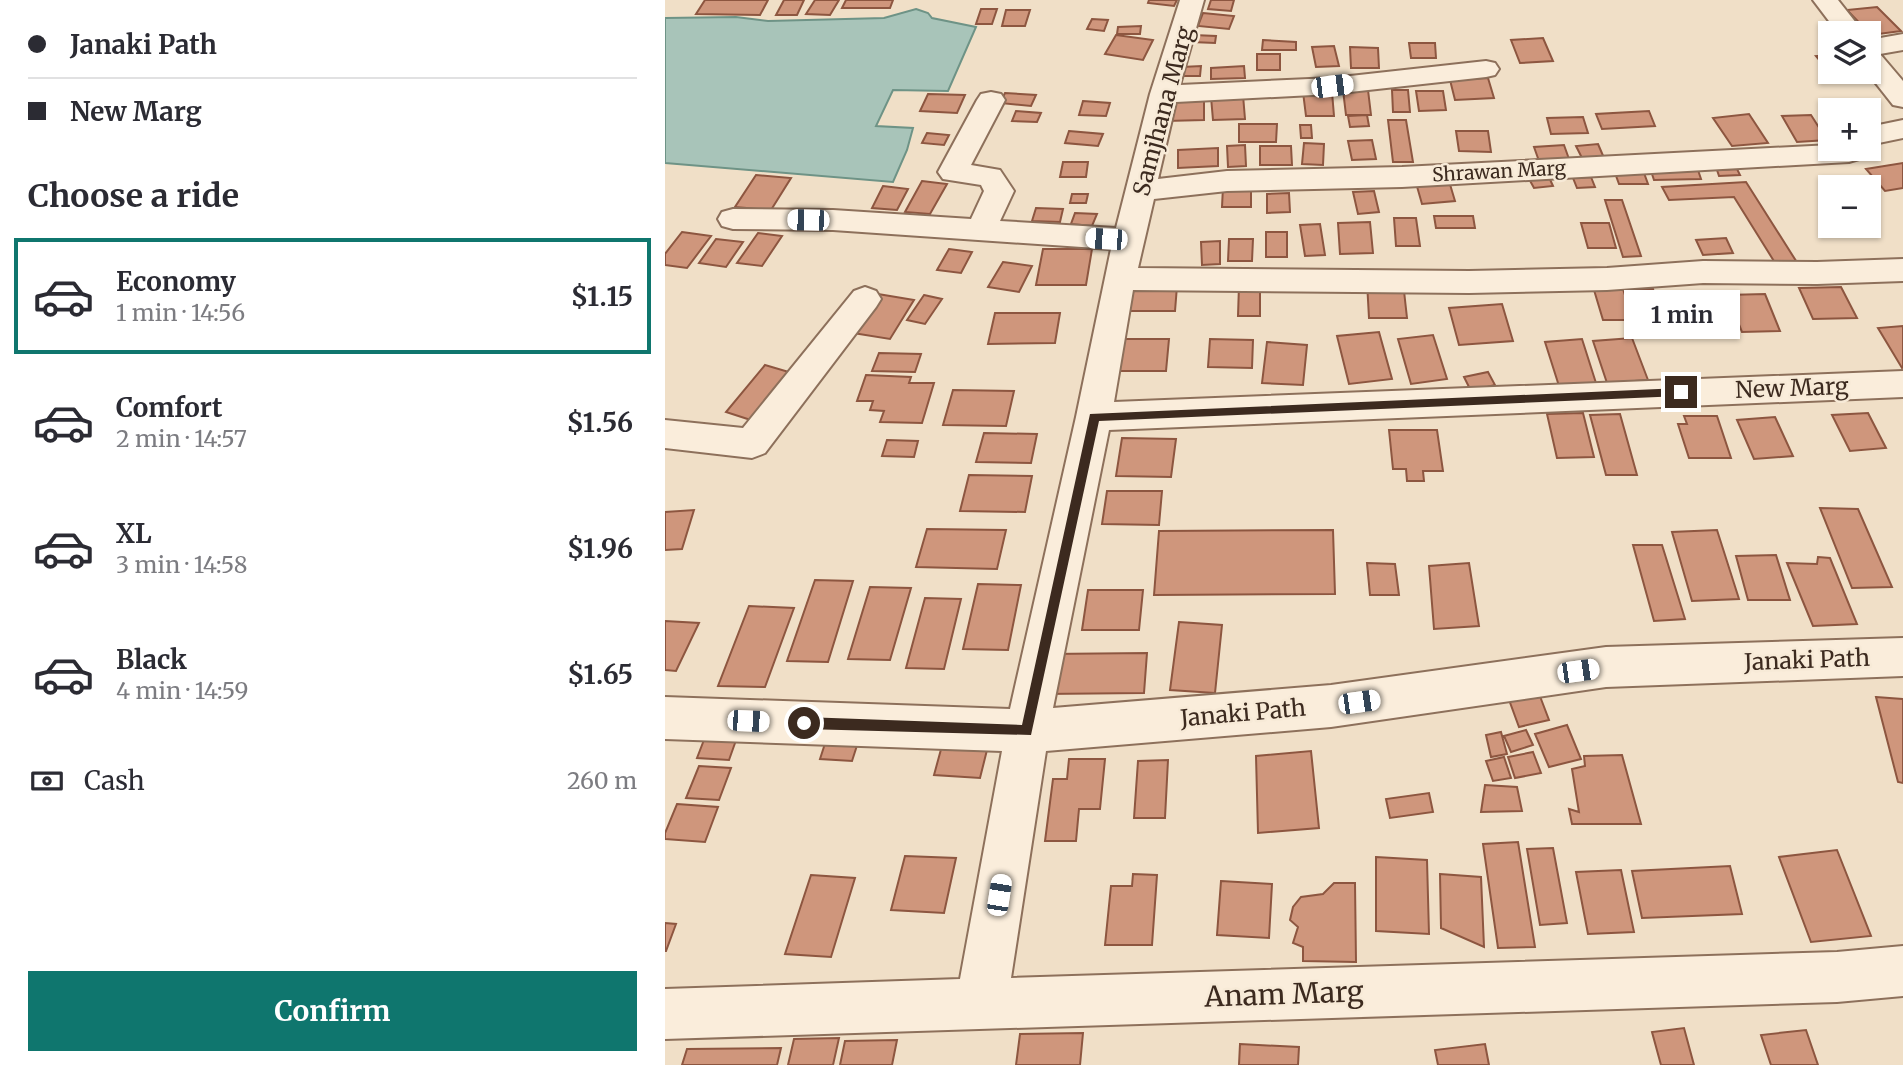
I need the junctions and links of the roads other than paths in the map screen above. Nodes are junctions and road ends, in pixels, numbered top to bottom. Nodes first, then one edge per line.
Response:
1 (1192, 0) edge
2 (1825, 0) edge
3 (1842, 21) edge
4 (1903, 42) edge
5 (1881, 46) edge
6 (1486, 69) dead end
7 (1881, 72) edge
8 (1164, 94) junction
9 (1903, 99) edge
10 (991, 100) dead end
11 (1903, 129) edge
12 (1881, 133) edge
13 (1818, 155) edge
14 (1142, 190) junction
15 (733, 219) dead end
16 (980, 232) junction
17 (1129, 240) junction
18 (1903, 270) edge
19 (1119, 279) junction
20 (865, 299) dead end
21 (1903, 384) edge
22 (1094, 417) junction
23 (665, 434) edge
24 (1903, 657) edge
25 (665, 718) edge
26 (1027, 731) junction
27 (1903, 971) edge
28 (981, 1005) junction
29 (665, 1014) edge

1 - 8 street, Samjhana Marg
2 - 3 street
4 - 5 street
6 - 8 street
7 - 9 street
8 - 14 street, Samjhana Marg
10 - 16 street
11 - 12 street
13 - 14 street, Shrawan Marg
14 - 17 street, Samjhana Marg
15 - 16 street
16 - 17 street
17 - 19 street, Samjhana Marg
18 - 19 street
19 - 22 street, Samjhana Marg
20 - 23 street
21 - 22 street, New Marg
22 - 26 street, Samjhana Marg
24 - 26 street, Janaki Path
25 - 26 street, Janaki Path
26 - 28 street, Samjhana Marg
27 - 28 street, Anam Marg
28 - 29 street, Anam Marg

